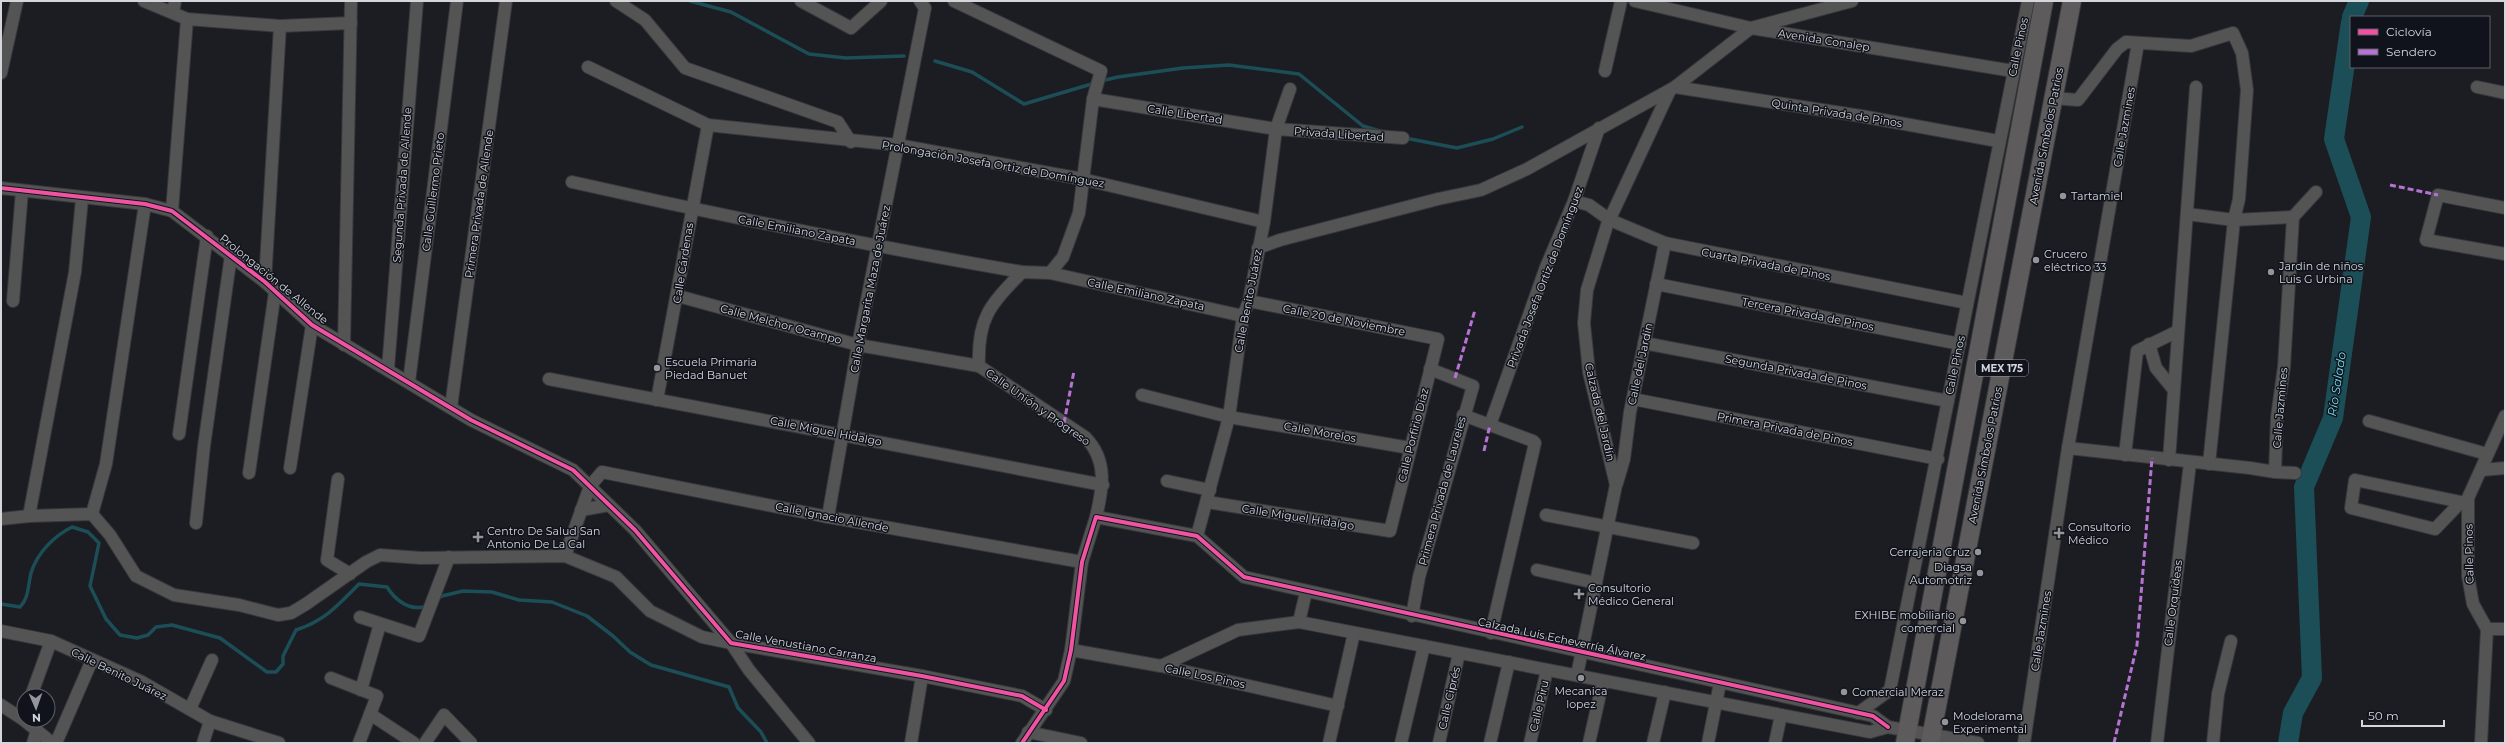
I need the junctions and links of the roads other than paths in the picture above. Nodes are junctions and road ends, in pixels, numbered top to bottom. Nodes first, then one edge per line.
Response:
1 (17, 1) edge
2 (144, 1) edge
3 (351, 1) edge
4 (417, 1) edge
5 (457, 1) edge
6 (506, 1) edge
7 (616, 1) edge
8 (801, 1) edge
9 (881, 1) edge
10 (920, 1) edge
11 (954, 1) edge
12 (1621, 1) edge
13 (1635, 1) edge
14 (1852, 1) edge
15 (2072, 1) edge
16 (1675, 5) edge
17 (2035, 5) edge
18 (174, 7) edge
19 (187, 19) junction
20 (351, 23) junction
21 (280, 26) junction
22 (1751, 28) junction
23 (2138, 43) junction
24 (588, 67) dead end
25 (1605, 71) dead end
26 (2013, 71) junction
27 (1, 73) edge
28 (2196, 86) dead end
29 (2477, 87) dead end
30 (1673, 88) junction
31 (1290, 89) dead end
32 (2505, 93) edge
33 (2053, 98) junction
34 (1093, 99) junction
35 (708, 125) junction
36 (1599, 128) junction
37 (1276, 129) junction
38 (1403, 138) dead end
39 (1998, 141) junction
40 (851, 142) junction
41 (898, 145) junction
42 (1082, 179) junction
43 (572, 182) dead end
44 (1, 188) edge
45 (22, 191) junction
46 (2316, 192) dead end
47 (82, 199) junction
48 (1574, 201) junction
49 (145, 204) junction
50 (2505, 208) edge
51 (691, 209) junction
52 (172, 211) junction
53 (2187, 214) junction
54 (2293, 217) junction
55 (1610, 220) junction
56 (2234, 220) junction
57 (1264, 222) junction
58 (207, 236) junction
59 (1664, 243) junction
60 (878, 247) junction
61 (1258, 248) junction
62 (2505, 254) edge
63 (231, 255) junction
64 (1022, 272) junction
65 (1050, 273) junction
66 (265, 282) junction
67 (1656, 284) junction
68 (275, 292) junction
69 (678, 296) junction
70 (14, 301) dead end
71 (1249, 301) junction
72 (1967, 303) junction
73 (1243, 316) junction
74 (312, 325) junction
75 (2178, 331) junction
76 (1438, 339) joint
77 (1644, 343) junction
78 (344, 344) junction
79 (1960, 344) junction
80 (2149, 344) junction
81 (858, 345) junction
82 (979, 366) junction
83 (388, 369) junction
84 (1430, 369) junction
85 (549, 379) dead end
86 (409, 382) junction
87 (2174, 390) junction
88 (1142, 395) dead end
89 (1633, 399) junction
90 (657, 400) junction
91 (1948, 401) junction
92 (450, 407) junction
93 (1463, 415) junction
94 (2505, 416) edge
95 (1229, 417) junction
96 (1944, 421) junction
97 (2369, 421) dead end
98 (1490, 425) junction
99 (1964, 425) junction
100 (179, 434) dead end
101 (844, 434) junction
102 (1410, 448) junction
103 (2068, 448) junction
104 (2487, 454) junction
105 (539, 455) joint
106 (2125, 455) junction
107 (1938, 459) junction
108 (2169, 460) junction
109 (2190, 463) junction
110 (2209, 464) junction
111 (290, 468) dead end
112 (2505, 468) edge
113 (2482, 470) junction
114 (2276, 472) junction
115 (249, 473) dead end
116 (2295, 473) dead end
117 (338, 479) dead end
118 (1167, 481) dead end
119 (1103, 485) junction
120 (1616, 485) junction
121 (590, 486) junction
122 (1210, 490) junction
123 (1207, 502) junction
124 (2465, 502) junction
125 (609, 505) junction
126 (581, 510) junction
127 (92, 514) junction
128 (1546, 515) dead end
129 (29, 516) junction
130 (1096, 516) junction
131 (828, 517) junction
132 (1, 519) edge
133 (196, 523) dead end
134 (1608, 527) junction
135 (1390, 531) joint
136 (1197, 536) junction
137 (1693, 543) dead end
138 (565, 556) junction
139 (449, 557) junction
140 (1082, 562) junction
141 (1537, 570) dead end
142 (350, 574) junction
143 (1596, 583) junction
144 (1306, 592) junction
145 (1412, 616) junction
146 (360, 617) dead end
147 (1299, 622) junction
148 (380, 624) junction
149 (2487, 629) junction
150 (2505, 629) edge
151 (1, 631) edge
152 (1354, 633) junction
153 (1491, 633) junction
154 (51, 641) junction
155 (2231, 641) dead end
156 (731, 643) junction
157 (1424, 646) junction
158 (1071, 650) junction
159 (1582, 652) junction
160 (1459, 653) junction
161 (92, 660) junction
162 (212, 660) dead end
163 (1509, 662) junction
164 (1161, 666) junction
165 (1547, 670) junction
166 (922, 676) junction
167 (1577, 676) junction
168 (331, 678) dead end
169 (1603, 680) junction
170 (1720, 683) junction
171 (34, 688) edge
172 (361, 690) junction
173 (1664, 692) junction
174 (1716, 702) junction
175 (1, 705) edge
176 (1338, 706) junction
177 (190, 709) junction
178 (1046, 710) junction
179 (16, 713) edge
180 (1858, 713) junction
181 (370, 714) junction
182 (1781, 715) junction
183 (210, 721) junction
184 (1888, 727) junction
185 (37, 730) joint
186 (1028, 732) junction
187 (1906, 737) edge
188 (1931, 739) edge
189 (34, 743) edge
190 (52, 743) edge
191 (56, 743) edge
192 (203, 743) edge
193 (279, 743) edge
194 (359, 743) edge
195 (414, 743) edge
196 (425, 743) edge
197 (470, 743) edge
198 (809, 743) edge
199 (911, 743) edge
200 (1022, 743) edge
201 (1081, 743) edge
202 (1329, 743) edge
203 (1402, 743) edge
204 (1439, 743) edge
205 (1490, 743) edge
206 (1530, 743) edge
207 (1589, 743) edge
208 (1653, 743) edge
209 (1708, 743) edge
210 (1775, 743) edge
211 (1978, 743) edge
212 (2024, 743) edge
213 (2157, 743) edge
214 (2213, 743) edge
215 (2481, 743) edge

1 - 27 street
2 - 18 street
3 - 20 street
4 - 83 street, Segunda Privada de Allende
5 - 86 street, Calle Guillermo Prieto
6 - 92 street, Primera Privada de Allende
7 - 40 street
8 - 9 street
10 - 41 street, Calle Margarita Maza de Juárez
11 - 34 street
12 - 25 street
13 - 16 street, Avenida Conalep
14 - 22 street
15 - 33 highway, Avenida Símbolos Patrios / MEX 175
16 - 22 street, Avenida Conalep
17 - 26 street, Calle Pinos
17 - 99 highway, MEX 175
18 - 19 street
19 - 21 street
19 - 52 street
20 - 21 street
20 - 78 street
21 - 66 street
22 - 26 street, Avenida Conalep
22 - 30 street
23 - 33 street
23 - 56 street
23 - 103 street, Calle Jazmines
24 - 35 street, Prolongación Josefa Ortiz de Domínguez
26 - 39 street, Calle Pinos
28 - 53 street
29 - 32 street
30 - 36 street
30 - 39 street, Quinta Privada de Pinos
30 - 55 street, Calzada del Jardín
31 - 37 street, Calle Benito Juárez
33 - 188 highway, Avenida Símbolos Patrios / MEX 175
34 - 37 street, Calle Libertad
34 - 42 street
35 - 40 street, Prolongación Josefa Ortiz de Domínguez
35 - 51 street, Calle Cárdenas
36 - 48 street, Privada Josefa Ortiz de Domínguez
36 - 61 street
37 - 38 street, Privada Libertad
37 - 57 street, Calle Benito Juárez
39 - 72 street, Calle Pinos
40 - 41 street, Prolongación Josefa Ortiz de Domínguez
41 - 42 street, Prolongación Josefa Ortiz de Domínguez
41 - 60 street, Calle Margarita Maza de Juárez
42 - 57 street, Prolongación Josefa Ortiz de Domínguez
42 - 65 street
43 - 51 street, Calle Emiliano Zapata
44 - 45 street, Prolongación de Allende
45 - 47 street, Prolongación de Allende
45 - 70 street
46 - 54 street
47 - 49 street, Prolongación de Allende
47 - 129 street
48 - 55 street, Cuarta Privada de Pinos
48 - 98 street, Privada Josefa Ortiz de Domínguez
49 - 52 street, Prolongación de Allende
49 - 127 street
50 - 62 street
51 - 60 street, Calle Emiliano Zapata
51 - 69 street, Calle Cárdenas
52 - 58 street, Prolongación de Allende
53 - 56 street
53 - 75 street
54 - 56 street
54 - 114 street, Calle Jazmines
55 - 59 street, Cuarta Privada de Pinos
55 - 120 street, Calzada del Jardín
56 - 110 street
57 - 61 street, Calle Benito Juárez
58 - 63 street, Prolongación de Allende
58 - 100 street
59 - 67 street, Calle del Jardín
59 - 72 street, Cuarta Privada de Pinos
60 - 64 street, Calle Emiliano Zapata
60 - 81 street, Calle Margarita Maza de Juárez
61 - 71 street, Calle Benito Juárez
63 - 66 street, Prolongación de Allende
63 - 133 street
64 - 65 street
64 - 82 street, Calle Unión y Progreso
65 - 73 street, Calle Emiliano Zapata
66 - 68 street, Prolongación de Allende
67 - 77 street, Calle del Jardín
67 - 79 street, Tercera Privada de Pinos
68 - 74 street, Prolongación de Allende
68 - 115 street
69 - 81 street, Calle Melchor Ocampo
69 - 90 street, Calle Cárdenas
71 - 73 street, Calle Benito Juárez
71 - 76 street, Calle 20 de Noviembre
72 - 79 street, Calle Pinos
73 - 95 street, Calle Benito Juárez
74 - 78 street, Prolongación de Allende
74 - 111 street
75 - 80 street
75 - 87 street
76 - 84 street, Calle Porfirio Díaz
77 - 89 street, Calle del Jardín
77 - 91 street, Segunda Privada de Pinos
78 - 83 street, Prolongación de Allende
79 - 91 street, Calle Pinos
80 - 87 street
80 - 106 street
81 - 82 street, Calle Melchor Ocampo
81 - 101 street, Calle Margarita Maza de Juárez
82 - 119 street, Calle Unión y Progreso
83 - 86 street, Prolongación de Allende
84 - 93 street, Primera Privada de Laureles
84 - 102 street, Calle Porfirio Díaz
85 - 90 street, Calle Miguel Hidalgo
86 - 92 street, Prolongación de Allende
87 - 108 street
88 - 95 street, Calle Morelos
89 - 107 street, Primera Privada de Pinos
89 - 120 street, Calle del Jardín
90 - 101 street, Calle Miguel Hidalgo
91 - 96 street, Calle Pinos
92 - 105 street, Prolongación de Allende
93 - 98 street
93 - 145 street, Primera Privada de Laureles
94 - 104 street, Calle Pinos
95 - 102 street, Calle Morelos
95 - 122 street, Calle Benito Juárez
96 - 99 street
96 - 107 street, Calle Pinos
97 - 104 street
98 - 153 street
99 - 187 highway, MEX 175
101 - 119 street, Calle Miguel Hidalgo
101 - 131 street, Calle Margarita Maza de Juárez
102 - 135 street, Calle Porfirio Díaz
103 - 106 street
103 - 212 street, Calle Jazmines
104 - 113 street, Calle Pinos
105 - 121 street, Calle Venustiano Carranza
106 - 108 street
107 - 180 street, Calle Pinos
108 - 109 street
109 - 110 street
109 - 213 street, Calle Orquídeas
110 - 114 street
112 - 113 street
113 - 124 street, Calle Pinos
114 - 116 street
117 - 142 street
118 - 122 street
119 - 130 street, Calle Unión y Progreso
120 - 134 street, Calzada del Jardín
121 - 125 street, Calle Venustiano Carranza
121 - 126 street
121 - 131 street, Calle Ignacio Allende
122 - 123 street, Calle Benito Juárez
123 - 135 street, Calle Miguel Hidalgo
123 - 136 street, Calle Benito Juárez
124 - 124 street
124 - 149 street, Calle Pinos
125 - 126 street
125 - 156 street, Calle Venustiano Carranza
126 - 138 street
127 - 129 street
127 - 142 street
128 - 134 street
129 - 132 street
130 - 136 street
130 - 140 street, Calle Unión y Progreso
131 - 140 street, Calle Ignacio Allende
134 - 137 street
134 - 143 street, Calzada del Jardín
136 - 144 street, Calzada Luis Echeverría Álvarez
138 - 139 street
138 - 156 street, Calle Venustiano Carranza
139 - 142 street
139 - 148 street
140 - 158 street, Calle Unión y Progreso
141 - 143 street
143 - 159 street, Calzada del Jardín
144 - 145 street, Calzada Luis Echeverría Álvarez
144 - 147 street
145 - 153 street, Calzada Luis Echeverría Álvarez
146 - 148 street
147 - 152 street, Calzada Luis Echeverría Álvarez
147 - 164 street, Calzada Luis Echeverría Álvarez
148 - 172 street
149 - 150 street
149 - 215 street
151 - 154 street, Calle Benito Juárez
152 - 157 street, Calzada Luis Echeverría Álvarez
152 - 176 street
153 - 159 street, Calzada Luis Echeverría Álvarez
154 - 161 street, Calle Benito Juárez
154 - 171 street
155 - 214 street
156 - 166 street, Calle Venustiano Carranza
156 - 198 street
157 - 160 street, Calzada Luis Echeverría Álvarez
157 - 203 street
158 - 164 street, Calle Los Pinos
158 - 178 street, Calle Unión y Progreso
159 - 167 street, Calzada del Jardín
159 - 170 street, Calzada Luis Echeverría Álvarez
160 - 163 street, Calzada Luis Echeverría Álvarez
160 - 204 street, Calle Ciprés
161 - 177 street, Calle Benito Juárez
161 - 191 street
162 - 177 street
163 - 165 street, Calzada Luis Echeverría Álvarez
163 - 205 street
164 - 176 street, Calle Los Pinos
165 - 167 street, Calzada Luis Echeverría Álvarez
165 - 206 street, Calle Piru
166 - 178 street, Calle Venustiano Carranza
166 - 199 street
167 - 169 street, Calzada Luis Echeverría Álvarez
168 - 172 street
169 - 173 street, Calzada Luis Echeverría Álvarez
169 - 207 street
170 - 174 street
170 - 180 street, Calzada Luis Echeverría Álvarez
172 - 181 street
173 - 174 street, Calzada Luis Echeverría Álvarez
173 - 208 street
174 - 182 street, Calzada Luis Echeverría Álvarez
174 - 209 street
175 - 179 street
176 - 202 street
177 - 183 street, Calle Benito Juárez
178 - 186 street, Calle Unión y Progreso
180 - 184 street, Calzada Luis Echeverría Álvarez
181 - 194 street
181 - 195 street
182 - 184 street, Calzada Luis Echeverría Álvarez
182 - 210 street
183 - 192 street
183 - 193 street, Calle Benito Juárez
184 - 187 street, Calzada Luis Echeverría Álvarez
185 - 189 street
185 - 190 street
186 - 200 street, Calle Unión y Progreso
186 - 201 street
187 - 188 street, Calzada Luis Echeverría Álvarez
188 - 211 street, Calzada Luis Echeverría Álvarez
196 - 197 street

